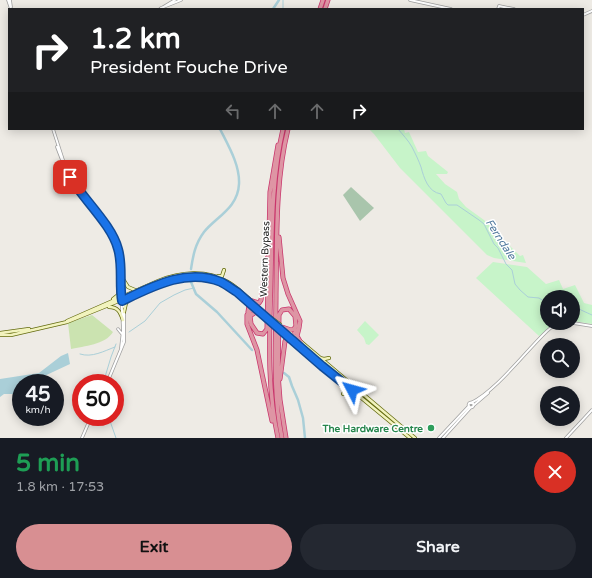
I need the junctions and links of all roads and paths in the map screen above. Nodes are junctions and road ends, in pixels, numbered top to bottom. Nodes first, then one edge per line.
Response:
1 (176, 0) edge
2 (181, 0) edge
3 (410, 0) edge
4 (162, 8) edge
5 (162, 8) edge
6 (446, 8) edge
7 (498, 8) edge
8 (509, 8) edge
9 (53, 130) edge
10 (53, 130) edge
11 (288, 130) edge
12 (282, 131) edge
13 (60, 150) junction
14 (63, 152) dead end
15 (65, 165) junction
16 (59, 171) dead end
17 (64, 172) dead end
18 (72, 179) junction
19 (278, 222) junction
20 (269, 242) junction
21 (119, 249) junction
22 (224, 270) dead end
23 (213, 276) junction
24 (124, 279) junction
25 (120, 286) junction
26 (150, 288) junction
27 (138, 289) junction
28 (123, 298) junction
29 (242, 298) junction
30 (252, 302) junction
31 (106, 303) junction
32 (255, 306) junction
33 (106, 307) junction
34 (124, 312) junction
35 (247, 315) junction
36 (266, 316) junction
37 (123, 320) junction
38 (123, 324) junction
39 (580, 324) edge
40 (300, 326) junction
41 (592, 326) edge
42 (281, 327) junction
43 (548, 330) edge
44 (0, 334) edge
45 (290, 336) junction
46 (123, 337) junction
47 (301, 343) junction
48 (304, 350) junction
49 (120, 354) junction
50 (318, 357) junction
51 (329, 358) dead end
52 (111, 374) edge
53 (498, 382) junction
54 (345, 384) junction
55 (358, 394) junction
56 (280, 400) junction
57 (471, 406) junction
58 (592, 410) edge
59 (88, 426) edge
60 (82, 438) edge
61 (277, 438) edge
62 (282, 438) edge
63 (286, 438) edge
64 (410, 438) edge
65 (415, 438) edge
66 (439, 438) edge
67 (443, 438) edge
68 (566, 438) edge

1 - 4 street
2 - 5 street
3 - 6 street
7 - 8 street
9 - 13 street
10 - 15 street
11 - 19 highway, Western Bypass
12 - 20 highway
12 - 61 highway, Western Bypass
13 - 14 street
13 - 15 street
15 - 16 street
15 - 18 street
15 - 18 street
17 - 18 street
18 - 21 street
19 - 40 highway
19 - 62 highway, Western Bypass
20 - 30 highway
20 - 36 highway
21 - 24 street
21 - 25 street
22 - 23 main road
23 - 27 main road
23 - 30 main road
24 - 27 main road
24 - 28 street
25 - 28 street
25 - 31 main road
26 - 28 main road
26 - 29 main road
26 - 34 main road
27 - 28 main road
28 - 31 main road
28 - 33 main road
28 - 34 street
28 - 37 street
29 - 32 main road
29 - 35 highway
30 - 32 main road
31 - 44 main road
32 - 35 highway
32 - 36 main road
33 - 37 main road
33 - 44 main road
34 - 49 street
35 - 61 highway
36 - 42 main road, bridge
37 - 38 street
38 - 46 street
38 - 46 street
39 - 41 street
40 - 45 highway
40 - 47 highway
42 - 45 main road
42 - 56 highway
43 - 53 street
45 - 47 main road
45 - 48 main road
46 - 49 street
47 - 50 main road
48 - 54 main road
48 - 56 highway
49 - 52 street
50 - 51 main road
50 - 65 main road
53 - 57 street
53 - 57 street
54 - 55 main road
54 - 55 main road
55 - 64 main road
56 - 63 highway
57 - 66 street
57 - 67 street
58 - 68 street
59 - 60 street

